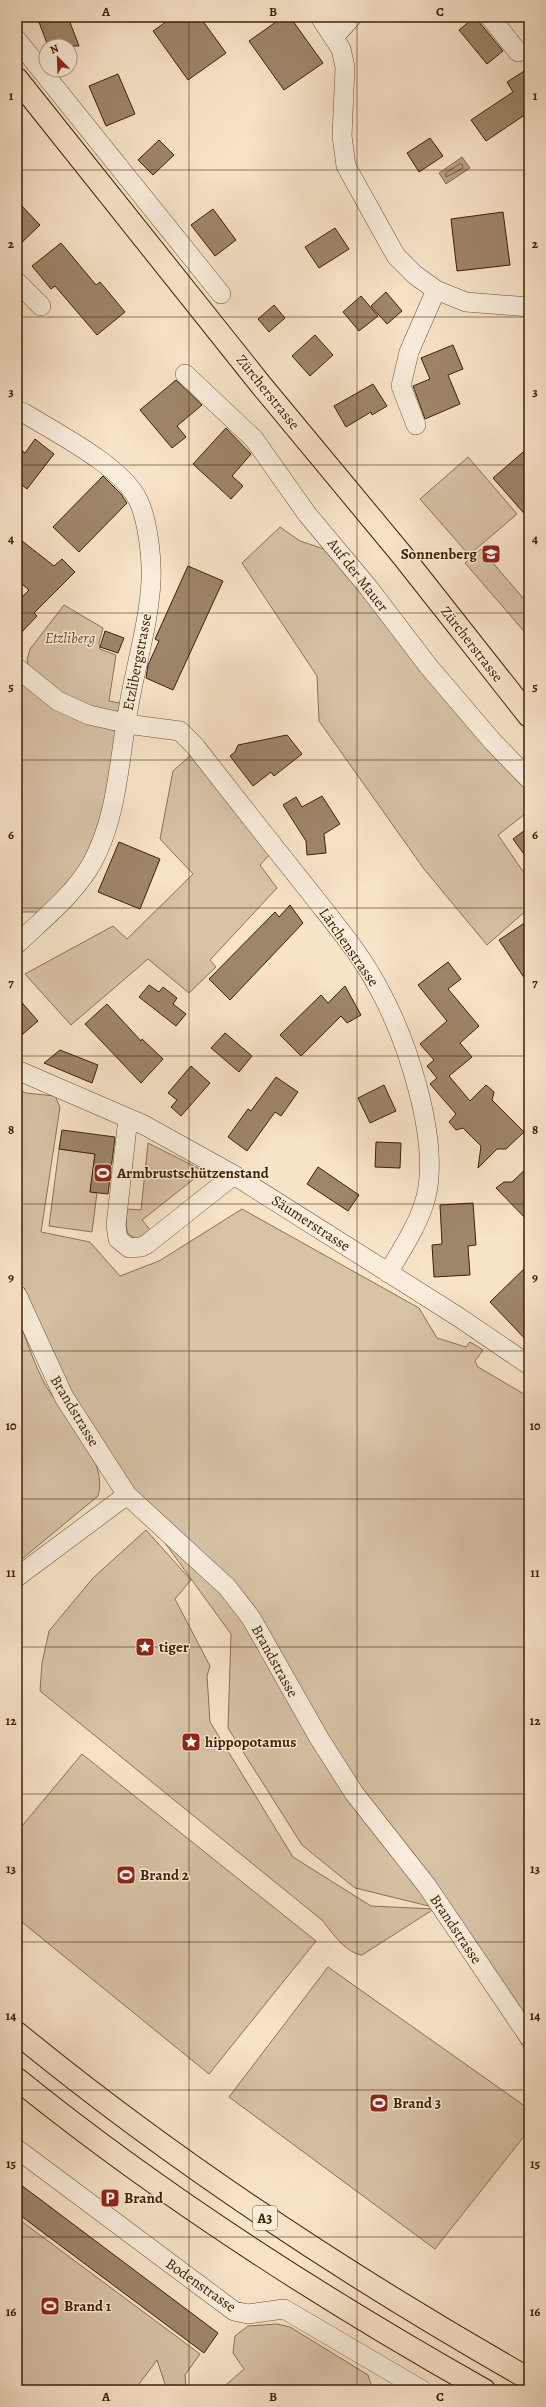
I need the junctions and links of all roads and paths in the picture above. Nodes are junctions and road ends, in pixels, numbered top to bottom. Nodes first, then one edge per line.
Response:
1 (320, 17) edge
2 (352, 17) edge
3 (490, 17) edge
4 (334, 37) junction
5 (17, 40) edge
6 (518, 52) dead end
7 (17, 79) edge
8 (17, 282) edge
9 (436, 290) junction
10 (221, 294) dead end
11 (40, 306) dead end
12 (529, 307) edge
13 (185, 374) dead end
14 (17, 411) edge
15 (416, 425) dead end
16 (17, 668) edge
17 (526, 710) edge
18 (126, 723) junction
19 (529, 779) edge
20 (17, 944) edge
21 (17, 1070) edge
22 (128, 1118) junction
23 (234, 1175) junction
24 (388, 1273) junction
25 (17, 1295) edge
26 (529, 1365) edge
27 (127, 1495) junction
28 (17, 1577) edge
29 (17, 2033) edge
30 (529, 2037) edge
31 (17, 2080) edge
32 (17, 2149) edge
33 (529, 2379) edge
34 (422, 2390) edge
35 (484, 2390) edge

1 - 4 street
2 - 4 street
3 - 6 street
4 - 9 street
5 - 10 street
7 - 17 main road, Zürcherstrasse
8 - 11 street
9 - 12 street
9 - 15 street
13 - 19 street, Auf der Mauer
14 - 18 street, Etzlibergstrasse
16 - 18 street, Lärchenstrasse
18 - 20 street, Etzlibergstrasse
18 - 24 street, Lärchenstrasse
21 - 22 street, Säumerstrasse
22 - 23 street, Säumerstrasse
22 - 23 street
23 - 24 street, Säumerstrasse
24 - 26 street, Säumerstrasse
25 - 27 street, Brandstrasse
27 - 28 street
27 - 30 street, Brandstrasse
29 - 33 main road, A3
31 - 35 main road, A3
32 - 34 street, Bodenstrasse

